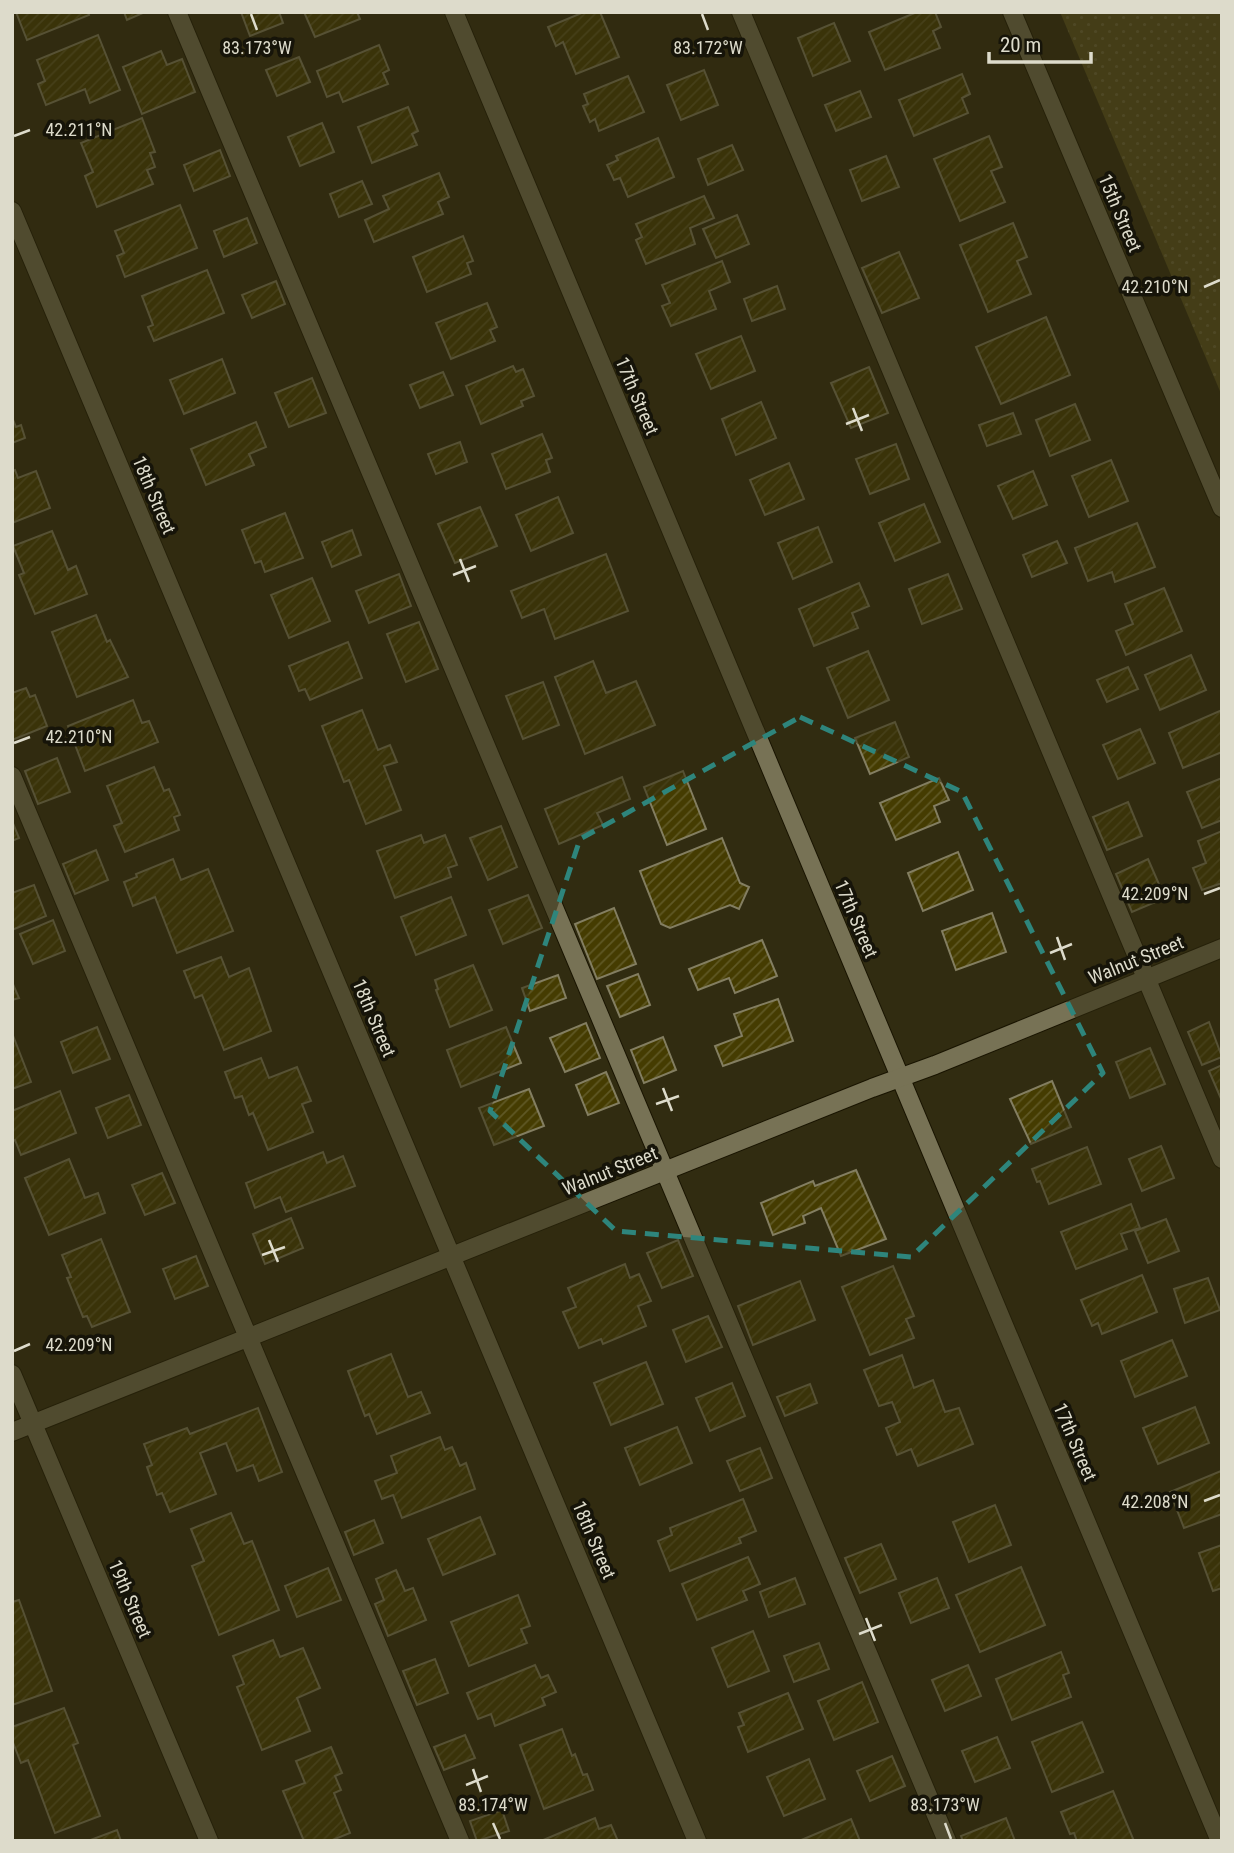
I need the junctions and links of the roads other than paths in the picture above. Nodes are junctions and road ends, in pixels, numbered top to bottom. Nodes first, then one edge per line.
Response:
1 (177, 12) edge
2 (454, 12) edge
3 (741, 12) edge
4 (1012, 12) edge
5 (12, 211) edge
6 (1222, 508) edge
7 (12, 776) edge
8 (1222, 948) edge
9 (1147, 978) junction
10 (900, 1078) junction
11 (1222, 1159) edge
12 (665, 1172) junction
13 (452, 1257) junction
14 (249, 1337) junction
15 (12, 1374) edge
16 (33, 1424) junction
17 (12, 1432) edge
18 (209, 1841) edge
19 (460, 1841) edge
20 (697, 1841) edge
21 (947, 1841) edge
22 (1220, 1841) edge

1 - 12 street
2 - 10 street, 17th Street
3 - 9 street
4 - 6 street, 15th Street
5 - 13 street, 18th Street
7 - 14 street
8 - 9 street, Walnut Street
9 - 10 street, Walnut Street
9 - 11 street
10 - 12 street, Walnut Street
10 - 22 street, 17th Street
12 - 13 street, Walnut Street
12 - 21 street
13 - 14 street, Walnut Street
13 - 20 street, 18th Street
14 - 16 street, Walnut Street
14 - 19 street
15 - 16 street, 19th Street
16 - 17 street, Walnut Street
16 - 18 street, 19th Street

